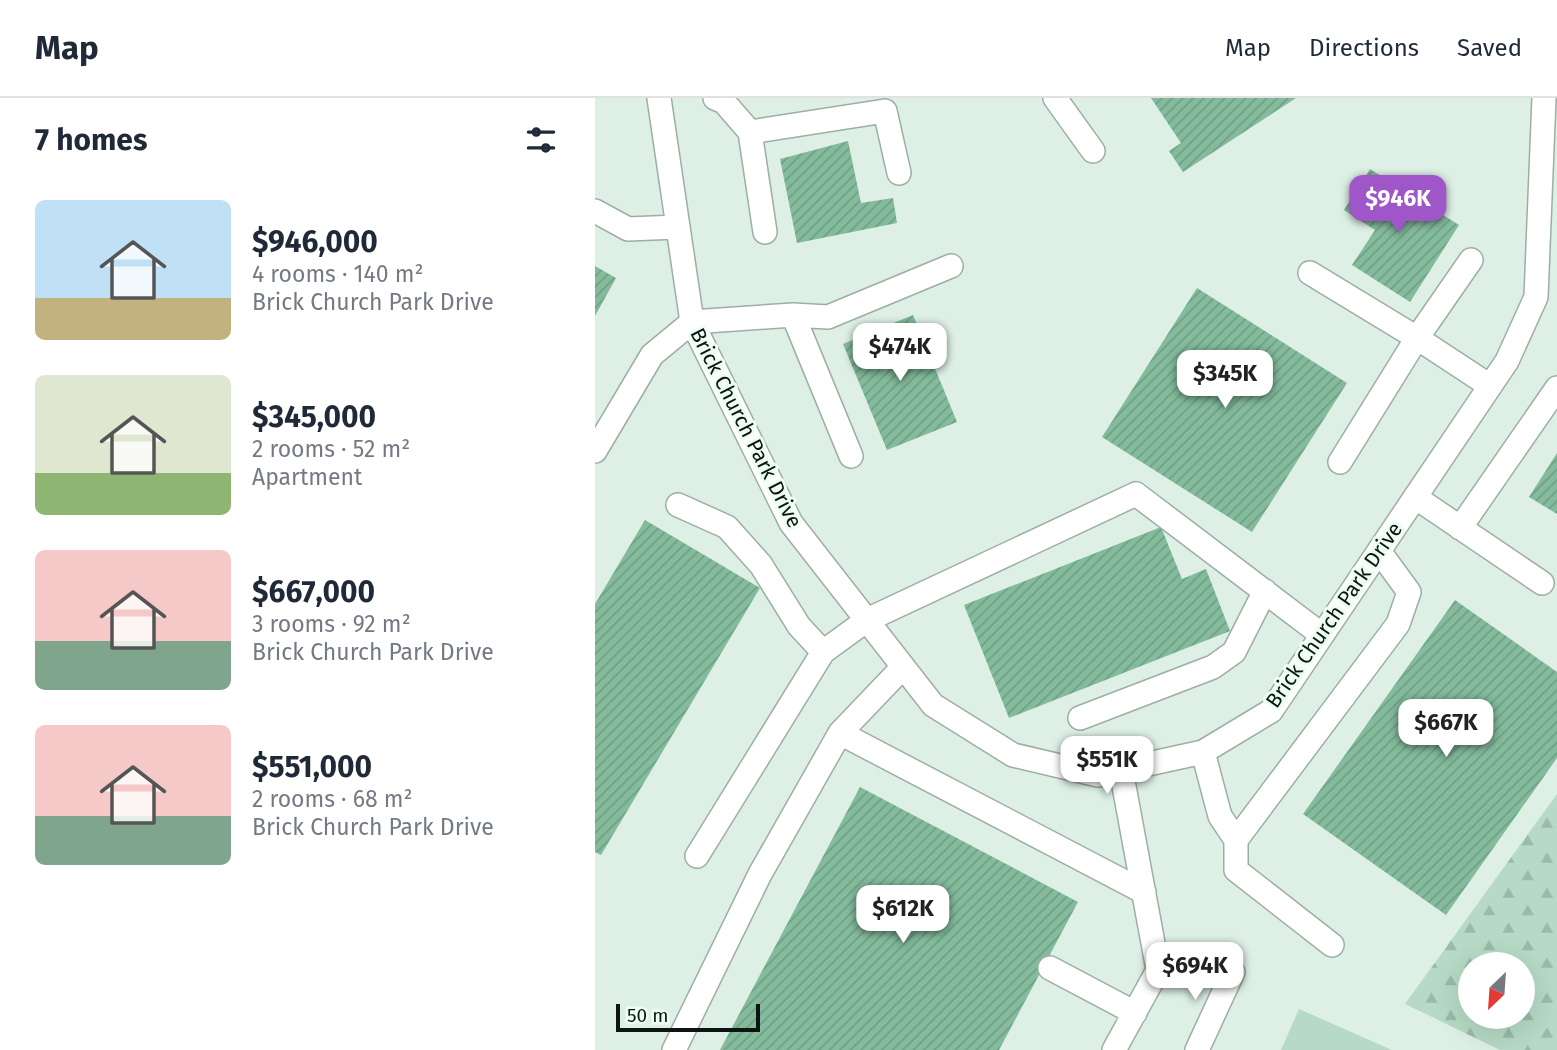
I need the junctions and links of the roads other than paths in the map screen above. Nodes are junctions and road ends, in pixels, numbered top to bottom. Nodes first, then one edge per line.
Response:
1 (659, 98) edge
2 (715, 98) edge
3 (1055, 98) edge
4 (1544, 98) edge
5 (750, 132) junction
6 (1093, 151) dead end
7 (1549, 152) edge
8 (899, 173) dead end
9 (595, 211) edge
10 (677, 227) junction
11 (765, 232) dead end
12 (1471, 260) dead end
13 (951, 266) dead end
14 (1310, 274) dead end
15 (793, 315) junction
16 (692, 322) junction
17 (1417, 338) junction
18 (1490, 386) junction
19 (1557, 388) edge
20 (595, 451) edge
21 (851, 456) dead end
22 (1341, 462) dead end
23 (1415, 497) junction
24 (678, 505) dead end
25 (1460, 527) junction
26 (1379, 551) junction
27 (1542, 583) dead end
28 (1265, 591) junction
29 (867, 620) junction
30 (1322, 635) junction
31 (823, 652) junction
32 (903, 667) junction
33 (1080, 718) dead end
34 (840, 733) junction
35 (1203, 752) junction
36 (1121, 770) junction
37 (1235, 840) junction
38 (697, 856) dead end
39 (1144, 892) junction
40 (1332, 945) dead end
41 (1050, 968) dead end
42 (1233, 972) dead end
43 (1135, 1013) junction
44 (674, 1050) edge
45 (1114, 1050) edge
46 (1196, 1050) edge

1 - 10 street, Brick Church Park Drive
2 - 5 street
3 - 6 street
4 - 7 street, Brick Church Park Drive
5 - 8 street
5 - 11 street
7 - 18 street, Brick Church Park Drive
9 - 10 street
10 - 16 street, Brick Church Park Drive
12 - 17 street
13 - 15 street
14 - 17 street
15 - 16 street
15 - 21 street
16 - 20 street
16 - 29 street, Brick Church Park Drive
17 - 18 street
17 - 22 street
18 - 23 street, Brick Church Park Drive
19 - 25 street
23 - 25 street
23 - 26 street, Brick Church Park Drive
24 - 31 street
25 - 27 street
26 - 30 street, Brick Church Park Drive
26 - 37 street
28 - 29 street
28 - 30 street
28 - 33 street
29 - 31 street
29 - 32 street, Brick Church Park Drive
30 - 35 street, Brick Church Park Drive
31 - 38 street
32 - 34 street
32 - 36 street, Brick Church Park Drive
34 - 39 street
34 - 44 street
35 - 36 street, Brick Church Park Drive
35 - 37 street
36 - 39 street
37 - 40 street
39 - 43 street
41 - 43 street
42 - 46 street
43 - 45 street

